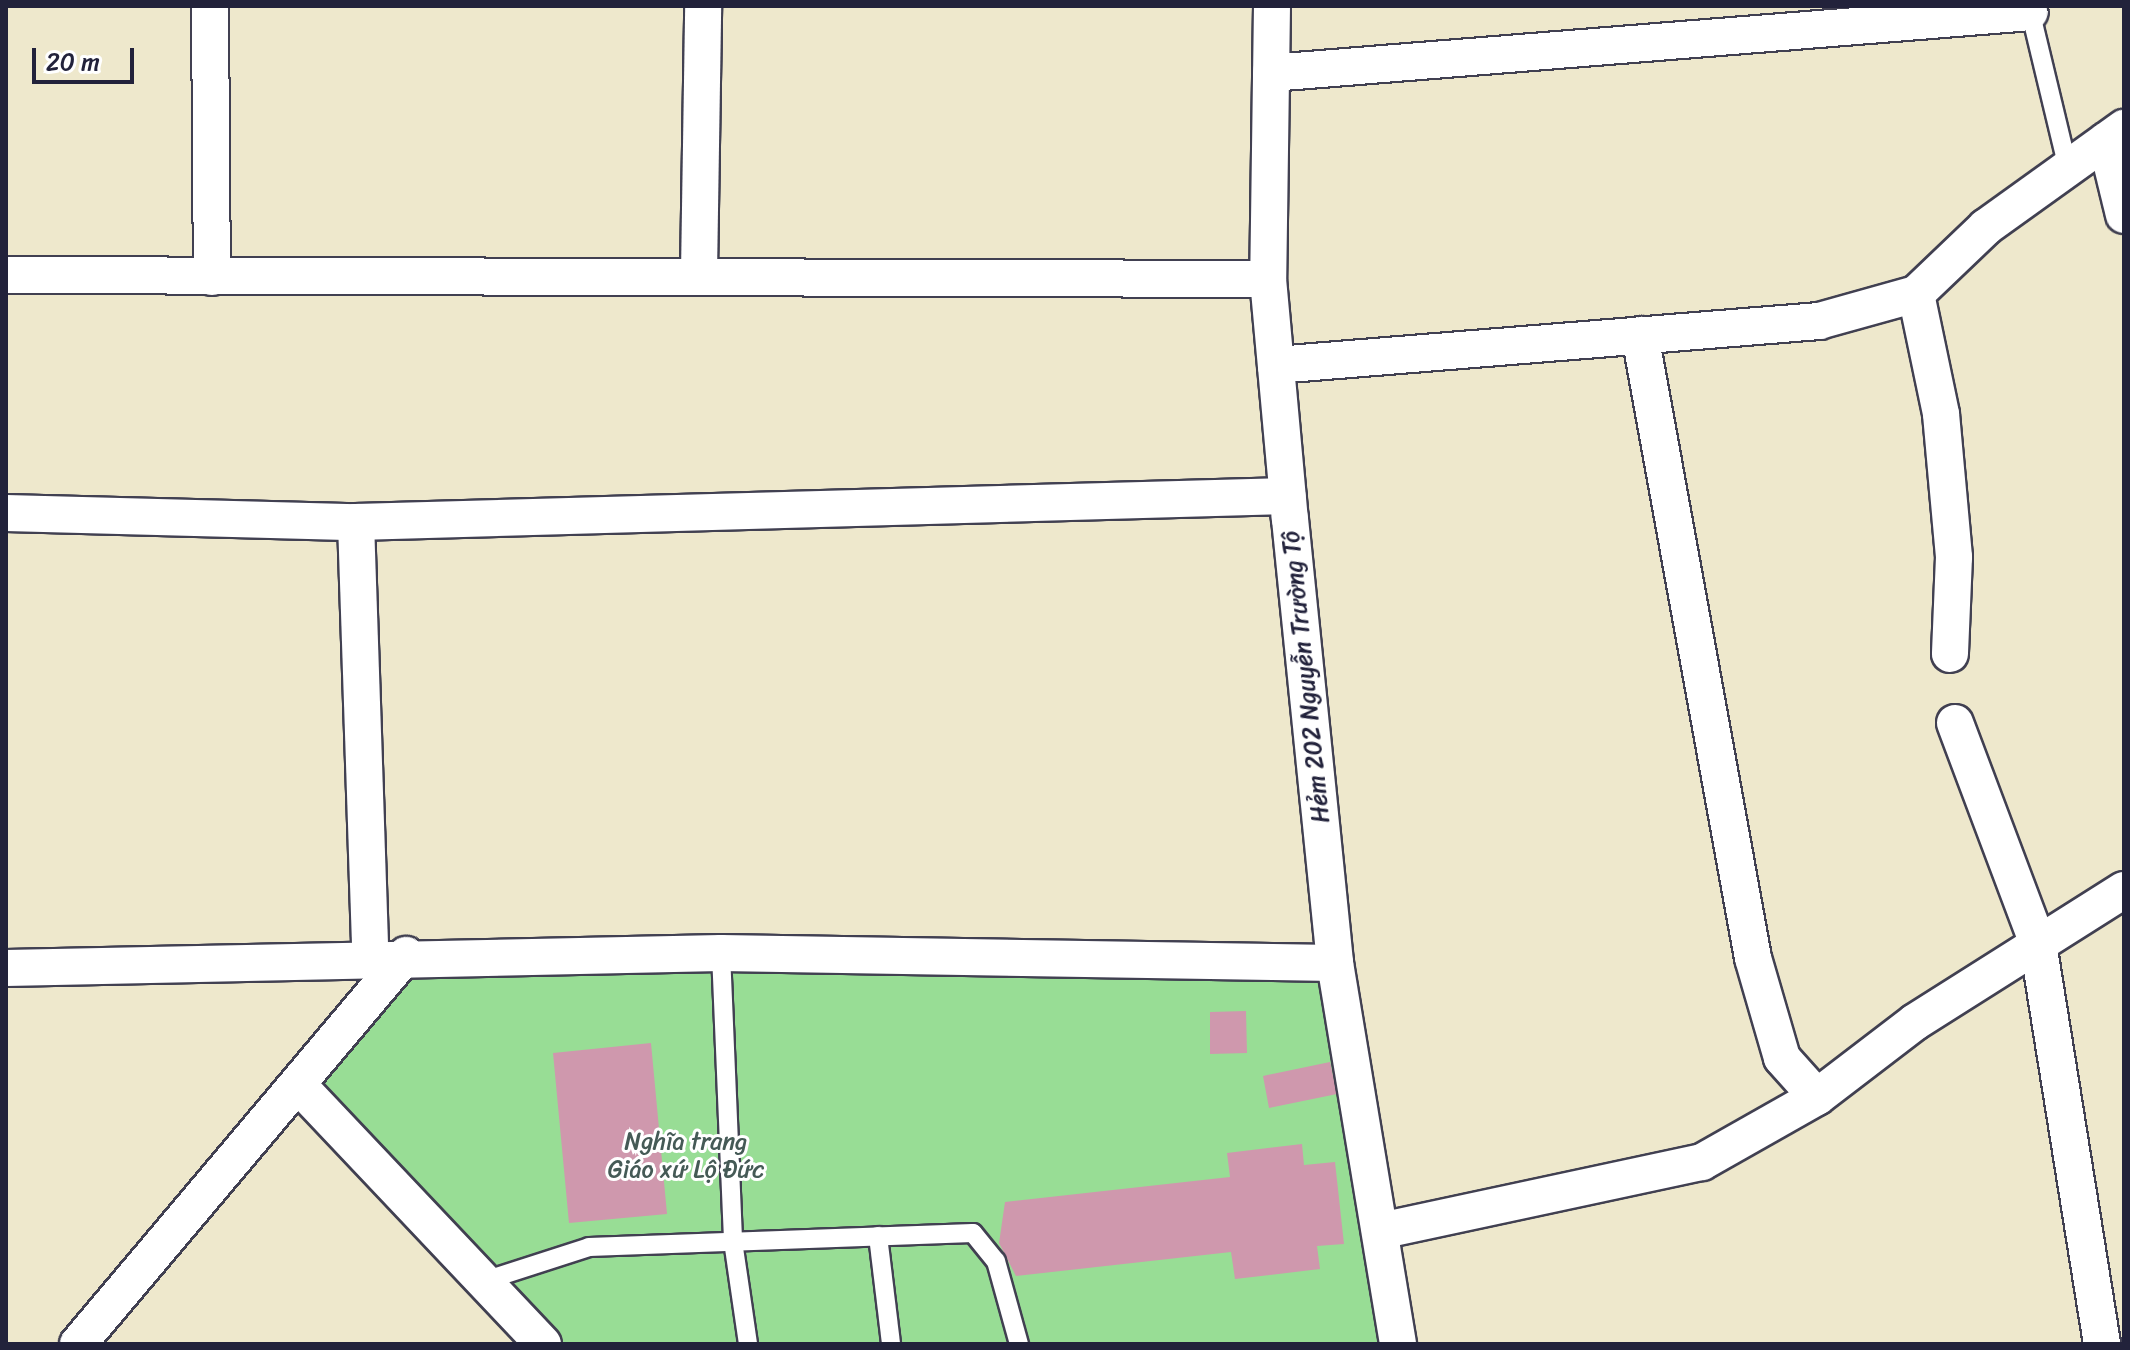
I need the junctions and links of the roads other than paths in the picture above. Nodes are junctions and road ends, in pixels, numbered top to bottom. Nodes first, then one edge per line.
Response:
1 (210, 6) edge
2 (703, 6) edge
3 (1272, 6) edge
4 (2030, 9) edge
5 (1271, 73) junction
6 (2115, 134) edge
7 (2068, 168) junction
8 (2124, 215) edge
9 (699, 273) junction
10 (6, 275) edge
11 (212, 277) junction
12 (1268, 279) junction
13 (1916, 294) junction
14 (1640, 335) junction
15 (1276, 365) junction
16 (1288, 496) junction
17 (6, 513) edge
18 (356, 522) junction
19 (1950, 654) dead end
20 (1955, 723) dead end
21 (2124, 890) edge
22 (2038, 944) junction
23 (721, 953) junction
24 (370, 955) junction
25 (406, 955) junction
26 (1335, 963) junction
27 (6, 968) edge
28 (301, 1088) junction
29 (1817, 1097) junction
30 (1380, 1231) junction
31 (878, 1236) junction
32 (733, 1241) junction
33 (484, 1281) junction
34 (78, 1344) edge
35 (543, 1344) edge
36 (748, 1344) edge
37 (891, 1344) edge
38 (1019, 1344) edge
39 (1398, 1344) edge
40 (2102, 1344) edge

1 - 11 street
2 - 9 street
3 - 5 street, Hẻm 202 Nguyễn Trường Tộ
4 - 5 street
4 - 7 lane
5 - 12 street, Hẻm 202 Nguyễn Trường Tộ
6 - 7 street
6 - 8 street
7 - 13 street
9 - 11 street
9 - 12 street
10 - 11 street
12 - 15 street, Hẻm 202 Nguyễn Trường Tộ
13 - 14 street
13 - 19 street
14 - 15 street
14 - 29 street
15 - 16 street, Hẻm 202 Nguyễn Trường Tộ
16 - 18 street
16 - 26 street, Hẻm 202 Nguyễn Trường Tộ
17 - 18 street
18 - 24 street
20 - 22 street
21 - 22 street
22 - 29 street
22 - 40 street
23 - 25 street
23 - 26 street
23 - 32 lane
24 - 25 street
24 - 27 street
25 - 28 street
26 - 30 street, Hẻm 202 Nguyễn Trường Tộ
28 - 33 street
28 - 34 street
29 - 30 street
30 - 39 street, Hẻm 202 Nguyễn Trường Tộ
31 - 32 lane
31 - 37 lane
31 - 38 lane
32 - 33 lane
32 - 36 lane
33 - 35 street

